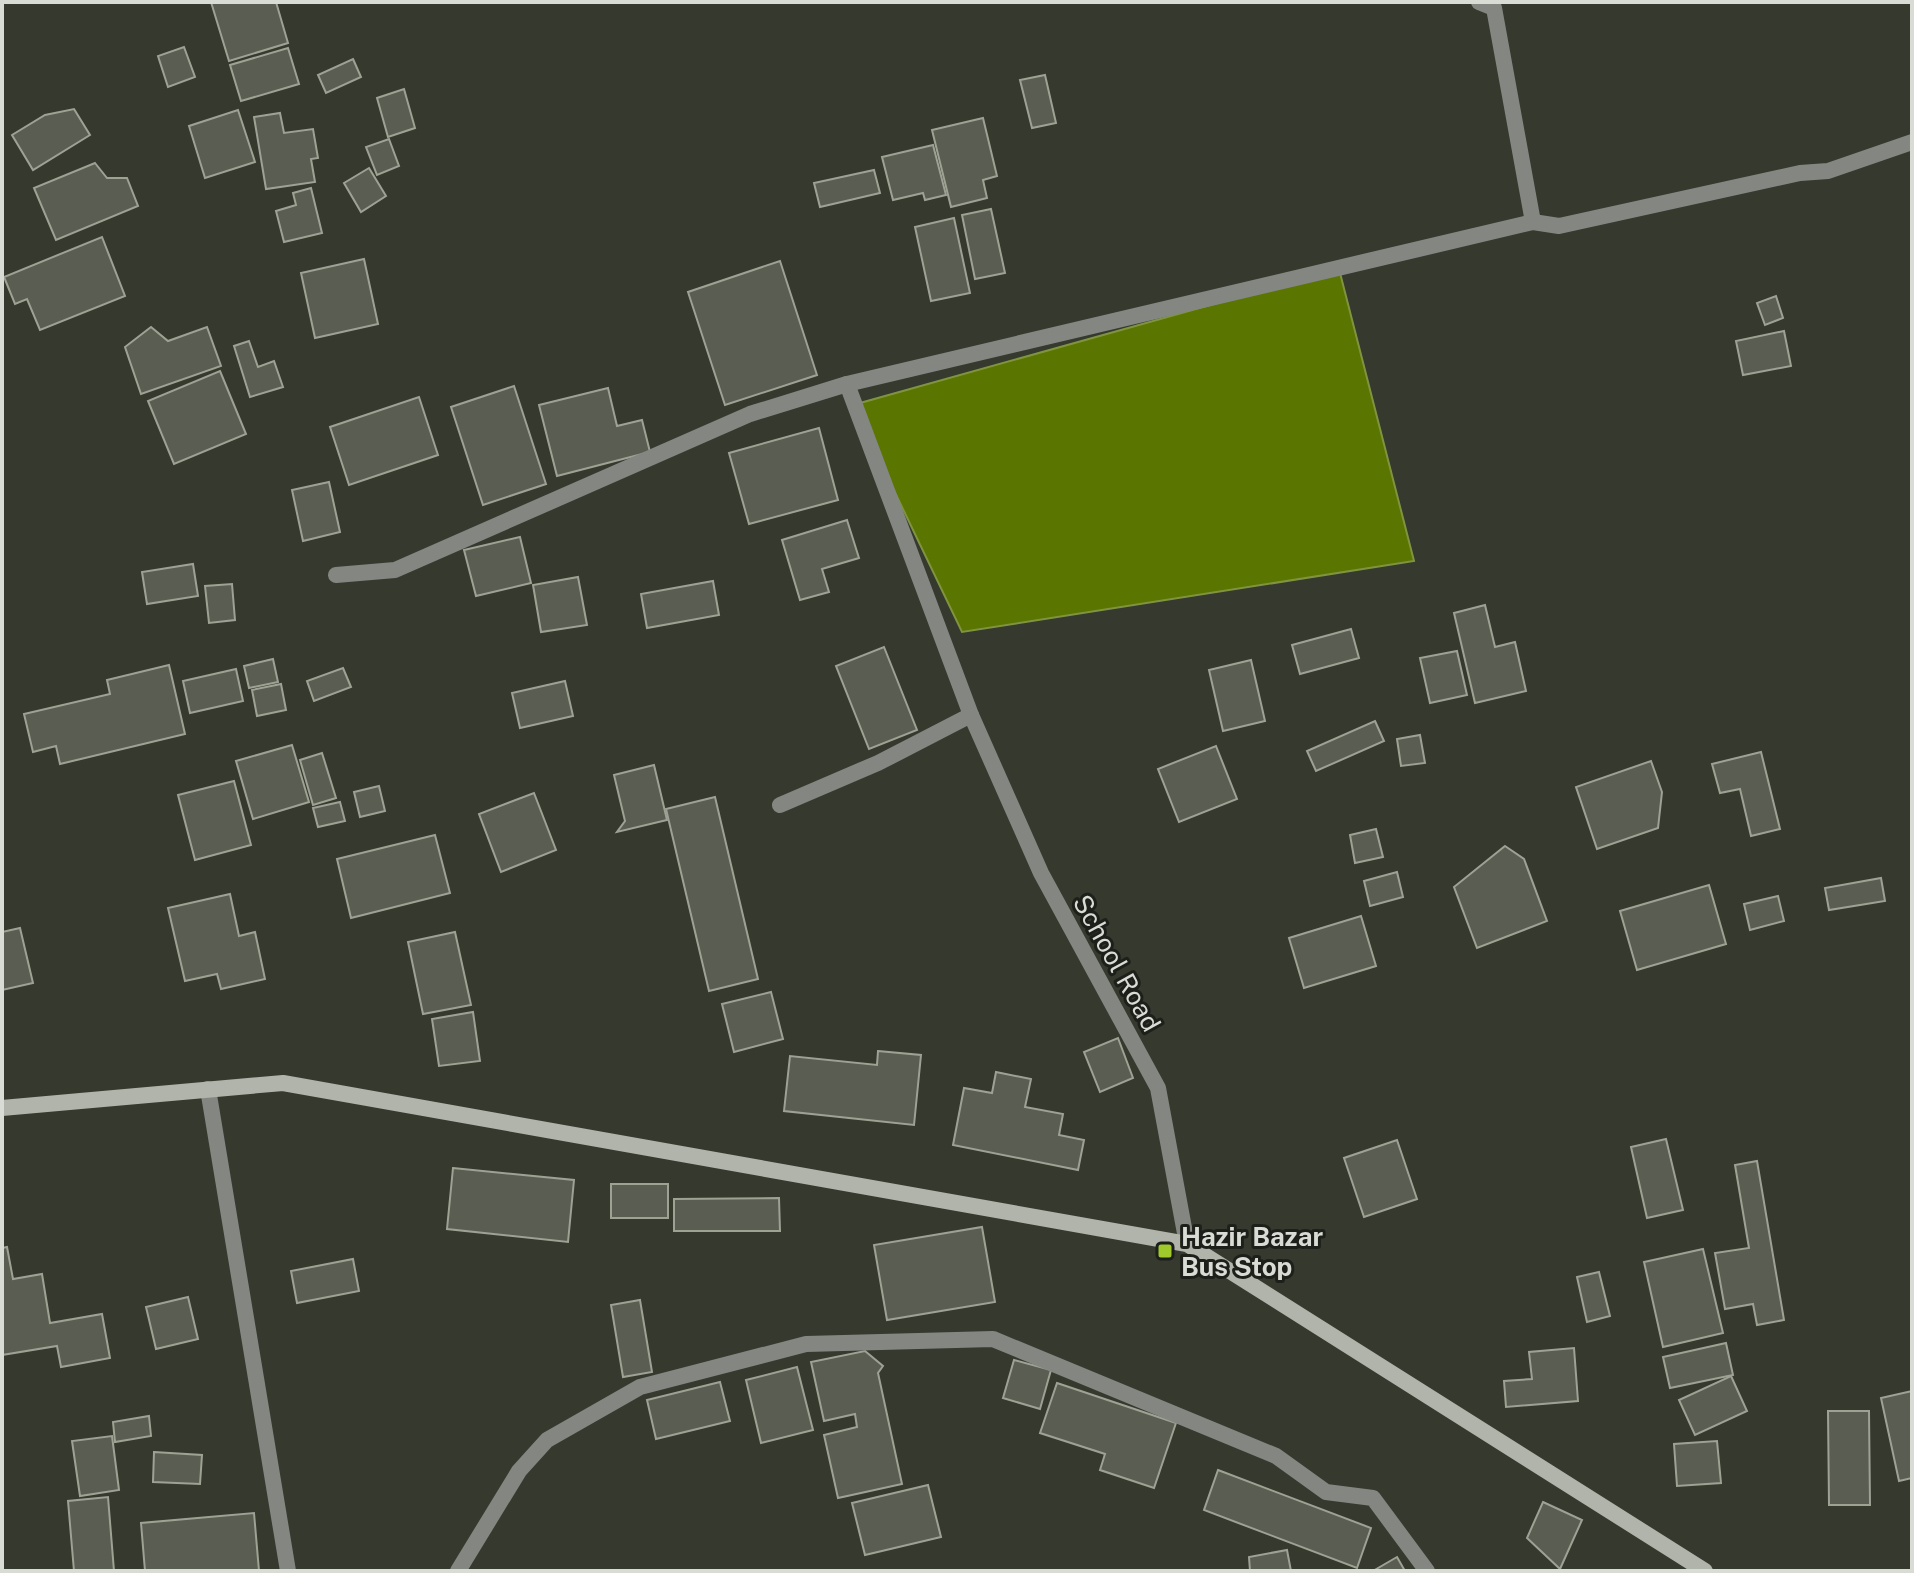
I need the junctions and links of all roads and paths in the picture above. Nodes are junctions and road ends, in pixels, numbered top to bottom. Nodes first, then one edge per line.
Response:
1 (1479, 2) edge
2 (1912, 142) edge
3 (1533, 222) junction
4 (847, 384) junction
5 (336, 575) dead end
6 (971, 715) junction
7 (780, 805) dead end
8 (208, 1089) junction
9 (2, 1108) edge
10 (1187, 1244) junction
11 (288, 1571) edge
12 (458, 1571) edge
13 (1427, 1571) edge
14 (1705, 1571) edge

1 - 3 street
2 - 3 street
3 - 4 street
4 - 5 street
4 - 6 street, School Road
6 - 7 street
6 - 10 street, School Road
8 - 9 main road
8 - 10 main road
8 - 11 street
10 - 14 main road
12 - 13 street

